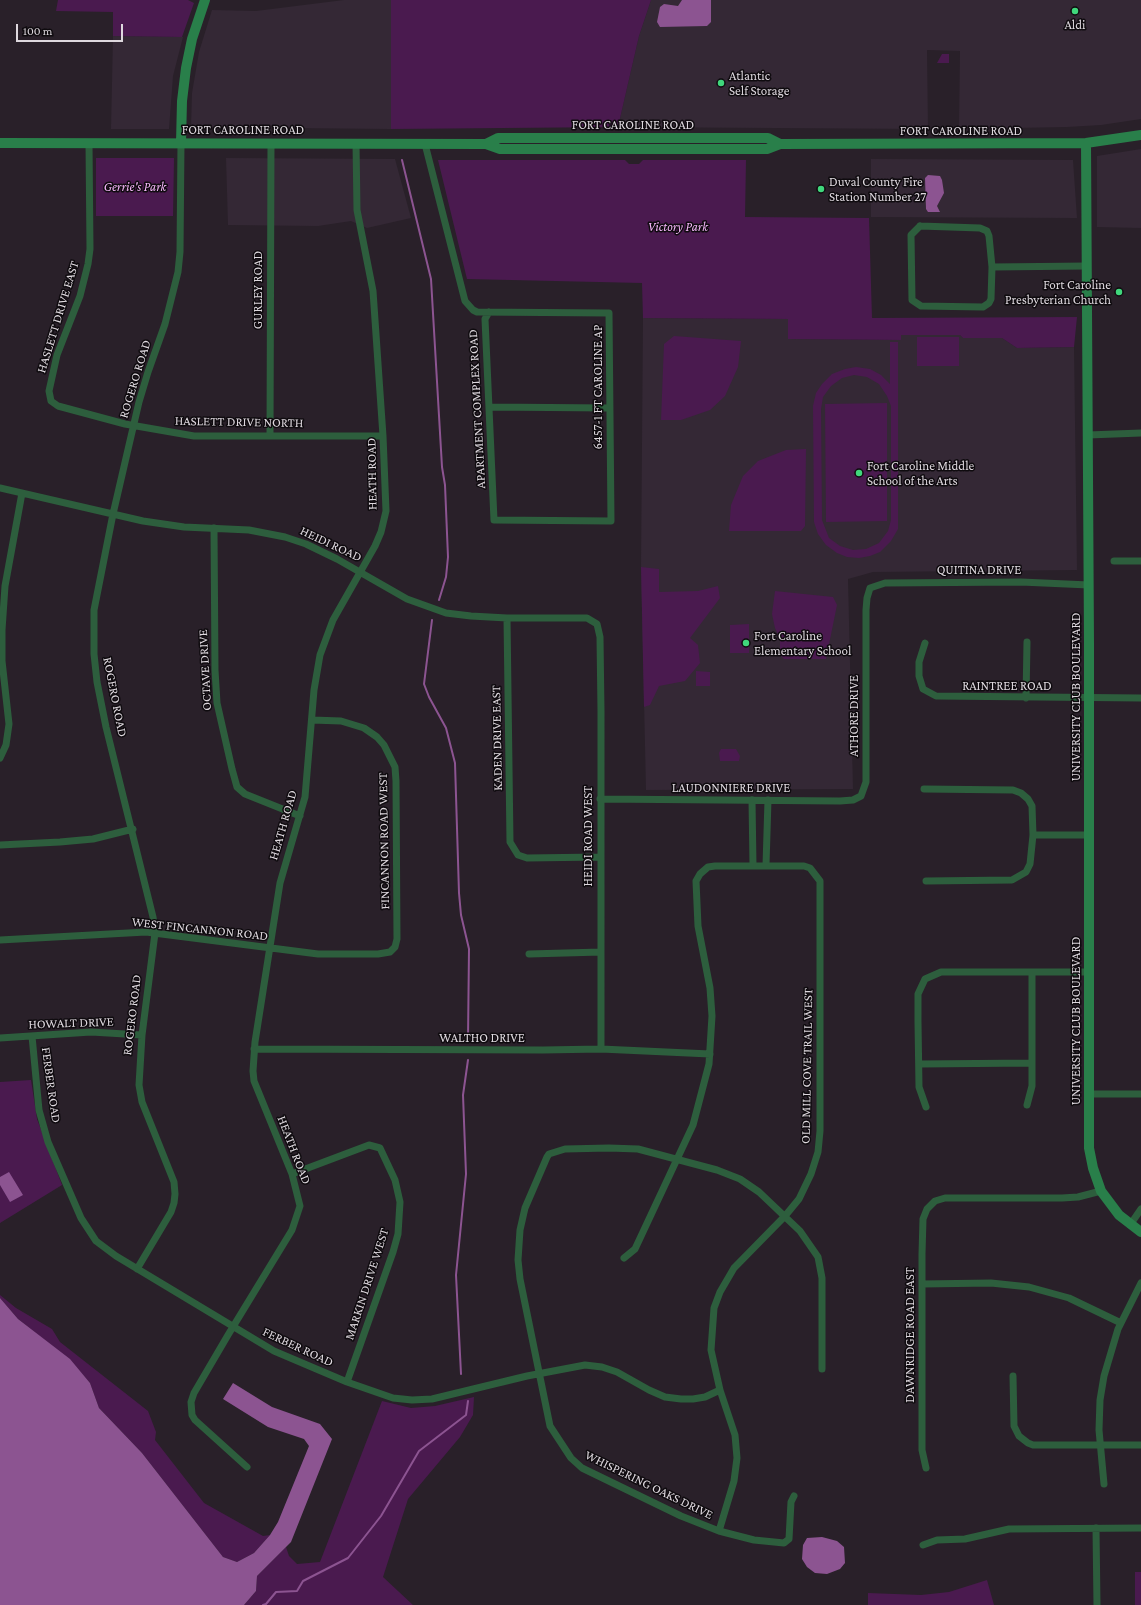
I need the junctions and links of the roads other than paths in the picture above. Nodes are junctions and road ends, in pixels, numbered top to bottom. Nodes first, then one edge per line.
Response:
1 (204, 0) edge
2 (1141, 135) edge
3 (0, 143) edge
4 (89, 143) junction
5 (181, 143) junction
6 (271, 143) junction
7 (1086, 143) junction
8 (356, 144) junction
9 (425, 144) junction
10 (1087, 266) junction
11 (992, 267) junction
12 (489, 312) junction
13 (51, 401) joint
14 (489, 407) junction
15 (609, 408) junction
16 (134, 426) junction
17 (1141, 433) edge
18 (1088, 435) junction
19 (270, 436) junction
20 (383, 436) junction
21 (0, 488) edge
22 (22, 493) junction
23 (113, 514) junction
24 (551, 521) joint
25 (214, 528) junction
26 (1114, 561) dead end
27 (1141, 561) edge
28 (360, 572) junction
29 (1089, 584) junction
30 (870, 588) joint
31 (507, 618) junction
32 (597, 624) joint
33 (1028, 642) dead end
34 (925, 643) dead end
35 (1026, 698) junction
36 (1089, 698) junction
37 (1141, 698) edge
38 (312, 720) junction
39 (0, 758) edge
40 (924, 789) dead end
41 (861, 796) joint
42 (600, 799) junction
43 (752, 800) junction
44 (768, 800) junction
45 (300, 816) junction
46 (133, 829) junction
47 (1033, 835) junction
48 (1089, 835) junction
49 (0, 845) edge
50 (600, 857) junction
51 (753, 865) junction
52 (766, 865) junction
53 (926, 881) dead end
54 (155, 933) junction
55 (0, 940) edge
56 (395, 947) joint
57 (268, 949) junction
58 (601, 952) junction
59 (529, 954) dead end
60 (1032, 972) junction
61 (1089, 972) junction
62 (142, 1035) junction
63 (32, 1036) junction
64 (0, 1038) edge
65 (254, 1049) junction
66 (600, 1049) junction
67 (710, 1054) junction
68 (1032, 1063) junction
69 (920, 1064) junction
70 (1089, 1094) junction
71 (1141, 1094) edge
72 (1027, 1105) dead end
73 (926, 1107) dead end
74 (677, 1159) junction
75 (292, 1174) junction
76 (1101, 1191) junction
77 (1141, 1209) edge
78 (785, 1216) junction
79 (1130, 1225) junction
80 (1141, 1232) edge
81 (624, 1258) dead end
82 (137, 1269) junction
83 (1141, 1283) edge
84 (922, 1284) junction
85 (1120, 1323) junction
86 (233, 1327) junction
87 (822, 1369) dead end
88 (539, 1374) junction
89 (1013, 1376) dead end
90 (347, 1382) junction
91 (720, 1390) junction
92 (1141, 1445) edge
93 (1099, 1446) junction
94 (247, 1467) dead end
95 (926, 1468) dead end
96 (1104, 1484) dead end
97 (794, 1496) dead end
98 (1096, 1528) junction
99 (1141, 1528) edge
100 (719, 1531) junction
101 (923, 1545) dead end
102 (1097, 1605) edge

1 - 5 street, ROGERO ROAD
2 - 7 street, FORT CAROLINE ROAD
3 - 4 street, FORT CAROLINE ROAD
4 - 5 street, FORT CAROLINE ROAD
4 - 13 street, HASLETT DRIVE EAST
5 - 6 street, FORT CAROLINE ROAD
5 - 16 street, ROGERO ROAD
6 - 8 street, FORT CAROLINE ROAD
6 - 19 street, GURLEY ROAD
7 - 9 street, FORT CAROLINE ROAD
7 - 10 street, UNIVERSITY CLUB BOULEVARD
8 - 9 street, FORT CAROLINE ROAD
8 - 20 street, HEATH ROAD
9 - 12 street, APARTMENT COMPLEX ROAD
10 - 11 street
10 - 18 street, UNIVERSITY CLUB BOULEVARD
11 - 11 street
12 - 14 street, APARTMENT COMPLEX ROAD
12 - 15 street, 6457-1 FT CAROLINE AP
13 - 16 street, HASLETT DRIVE NORTH
14 - 15 street
14 - 24 street, APARTMENT COMPLEX ROAD
15 - 24 street, 6457-1 FT CAROLINE AP
16 - 19 street, HASLETT DRIVE NORTH
16 - 23 street, ROGERO ROAD
17 - 18 street
18 - 29 street, UNIVERSITY CLUB BOULEVARD
19 - 20 street, HASLETT DRIVE NORTH
20 - 28 street, HEATH ROAD
21 - 22 street, HEIDI ROAD
22 - 23 street, HEIDI ROAD
22 - 39 street
23 - 25 street, HEIDI ROAD
23 - 46 street, ROGERO ROAD
25 - 28 street, HEIDI ROAD
25 - 45 street, OCTAVE DRIVE
26 - 27 street
28 - 31 street, HEIDI ROAD
28 - 38 street, HEATH ROAD
29 - 30 street, QUITINA DRIVE
29 - 36 street, UNIVERSITY CLUB BOULEVARD
30 - 41 street, ATHORE DRIVE
31 - 32 street, HEIDI ROAD
31 - 50 street, KADEN DRIVE EAST
32 - 42 street, HEIDI ROAD WEST
33 - 35 street
34 - 35 street, RAINTREE ROAD
35 - 36 street, RAINTREE ROAD
36 - 37 street, RAINTREE ROAD
36 - 48 street, UNIVERSITY CLUB BOULEVARD
38 - 45 street, HEATH ROAD
38 - 56 street, FINCANNON ROAD WEST
40 - 47 street
41 - 44 street, LAUDONNIERE DRIVE
42 - 43 street, LAUDONNIERE DRIVE
42 - 50 street, HEIDI ROAD WEST
43 - 44 street, LAUDONNIERE DRIVE
43 - 51 street
44 - 52 street
45 - 57 street, HEATH ROAD
46 - 49 street
46 - 54 street, ROGERO ROAD
47 - 48 street
47 - 53 street
48 - 61 street, UNIVERSITY CLUB BOULEVARD
50 - 58 street, HEIDI ROAD WEST
51 - 52 street
51 - 67 street
52 - 78 street, OLD MILL COVE TRAIL WEST
54 - 55 street, WEST FINCANNON ROAD
54 - 57 street, WEST FINCANNON ROAD
54 - 62 street, ROGERO ROAD
56 - 57 street, WEST FINCANNON ROAD
57 - 65 street, HEATH ROAD
58 - 59 street
58 - 66 street, HEIDI ROAD WEST
60 - 61 street
60 - 68 street
60 - 69 street
61 - 70 street, UNIVERSITY CLUB BOULEVARD
62 - 63 street, HOWALT DRIVE
62 - 82 street, ROGERO ROAD
63 - 64 street, HOWALT DRIVE
63 - 82 street, FERBER ROAD
65 - 66 street, WALTHO DRIVE
65 - 75 street, HEATH ROAD
66 - 67 street, WALTHO DRIVE
67 - 74 street
68 - 69 street
68 - 72 street
69 - 73 street
70 - 71 street
70 - 76 street, UNIVERSITY CLUB BOULEVARD
74 - 78 street
74 - 81 street
74 - 88 street, WHISPERING OAKS DRIVE
75 - 86 street, HEATH ROAD
75 - 90 street, MARKIN DRIVE WEST
76 - 79 street, UNIVERSITY CLUB BOULEVARD
76 - 84 street, DAWNRIDGE ROAD EAST
77 - 79 street
78 - 87 street
78 - 91 street, OLD MILL COVE TRAIL WEST
79 - 80 street, UNIVERSITY CLUB BOULEVARD
82 - 86 street, FERBER ROAD
83 - 85 street
84 - 85 street
84 - 95 street, DAWNRIDGE ROAD EAST
85 - 93 street
86 - 90 street, FERBER ROAD
86 - 94 street, HEATH ROAD
88 - 90 street, FERBER ROAD
88 - 91 street, FERBER ROAD
88 - 100 street, WHISPERING OAKS DRIVE
89 - 93 street
91 - 100 street, OLD MILL COVE TRAIL WEST
92 - 93 street
93 - 96 street
97 - 100 street, WHISPERING OAKS DRIVE
98 - 99 street
98 - 101 street
98 - 102 street

